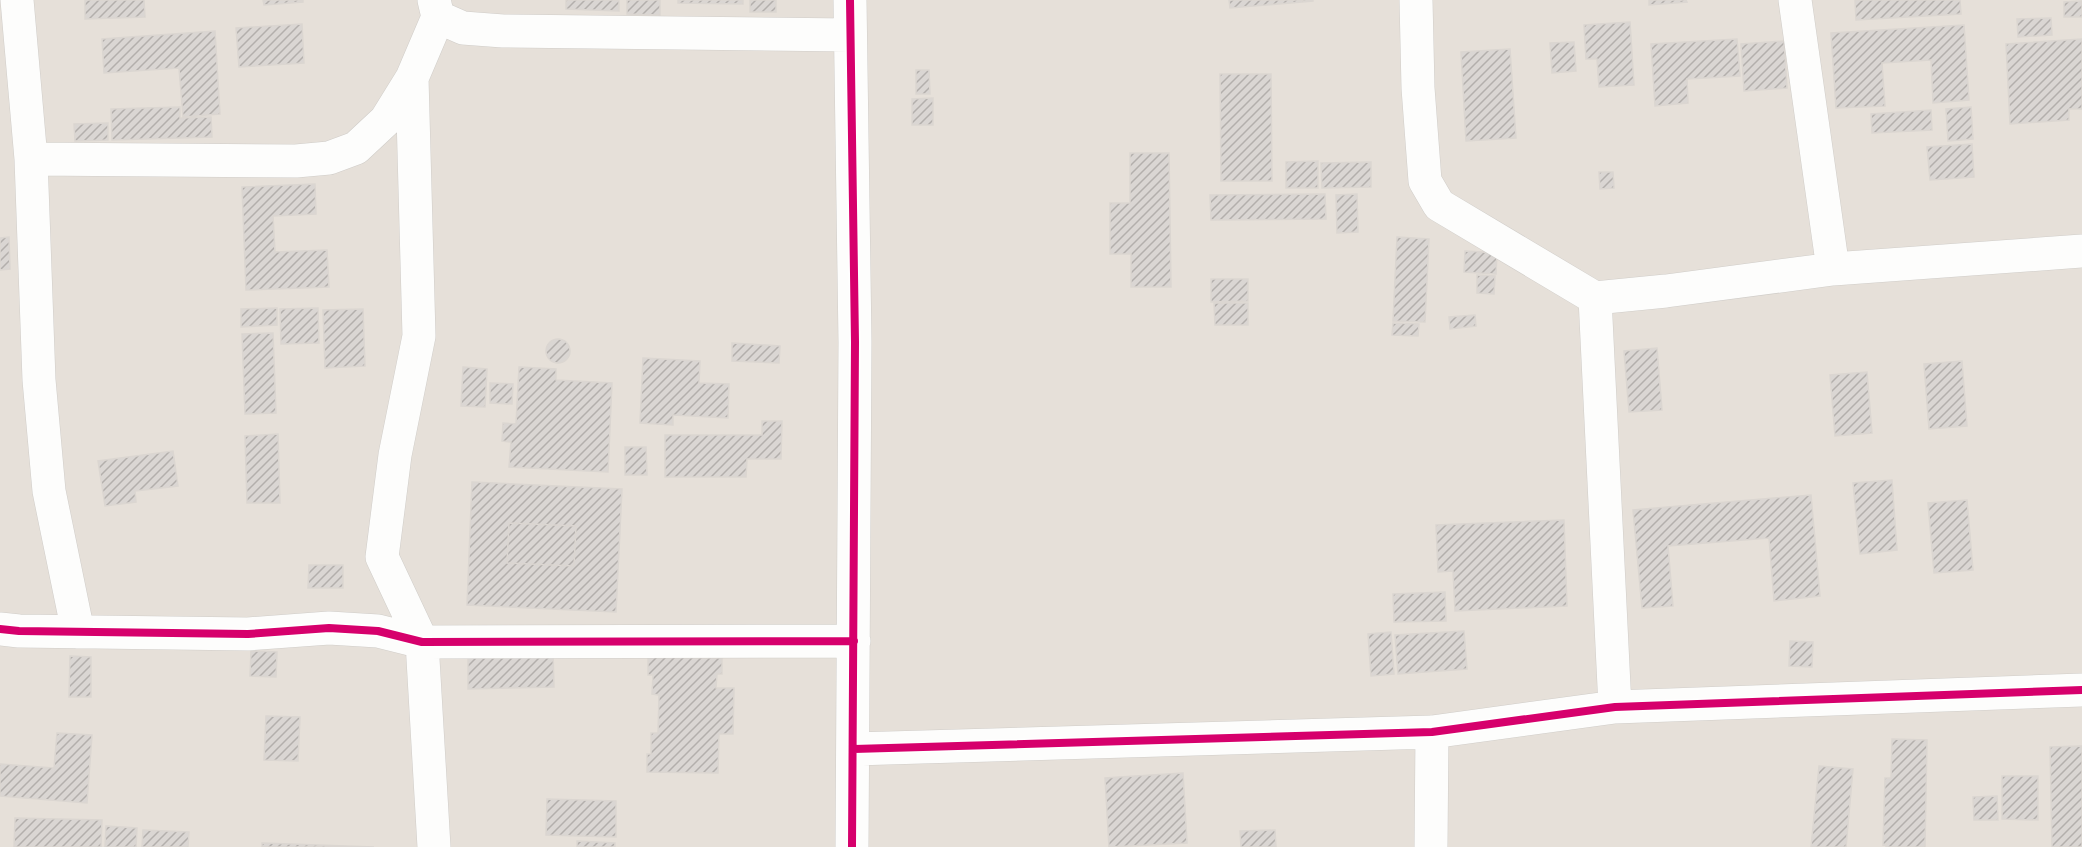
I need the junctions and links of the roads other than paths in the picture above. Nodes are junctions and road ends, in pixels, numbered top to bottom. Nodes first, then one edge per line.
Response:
1 (17, 0) edge
2 (850, 0) edge
3 (1416, 0) edge
4 (1795, 0) edge
5 (436, 8) edge
6 (850, 35) junction
7 (412, 78) junction
8 (31, 159) junction
9 (2082, 250) edge
10 (1833, 268) junction
11 (1595, 298) junction
12 (0, 629) edge
13 (78, 632) junction
14 (854, 641) junction
15 (422, 642) junction
16 (2082, 690) edge
17 (1615, 706) junction
18 (1432, 732) junction
19 (854, 749) junction
20 (434, 847) edge
21 (852, 847) edge
22 (1431, 847) edge

1 - 8 street
2 - 6 street
3 - 11 street
4 - 10 street
5 - 6 street
5 - 7 street
6 - 14 street
7 - 8 street
7 - 15 street
8 - 13 street
9 - 10 street
10 - 11 street
11 - 17 street
12 - 13 street
13 - 15 street
14 - 15 street
14 - 19 street
15 - 20 street
16 - 17 street
17 - 18 street
18 - 19 street
18 - 22 street
19 - 21 street

